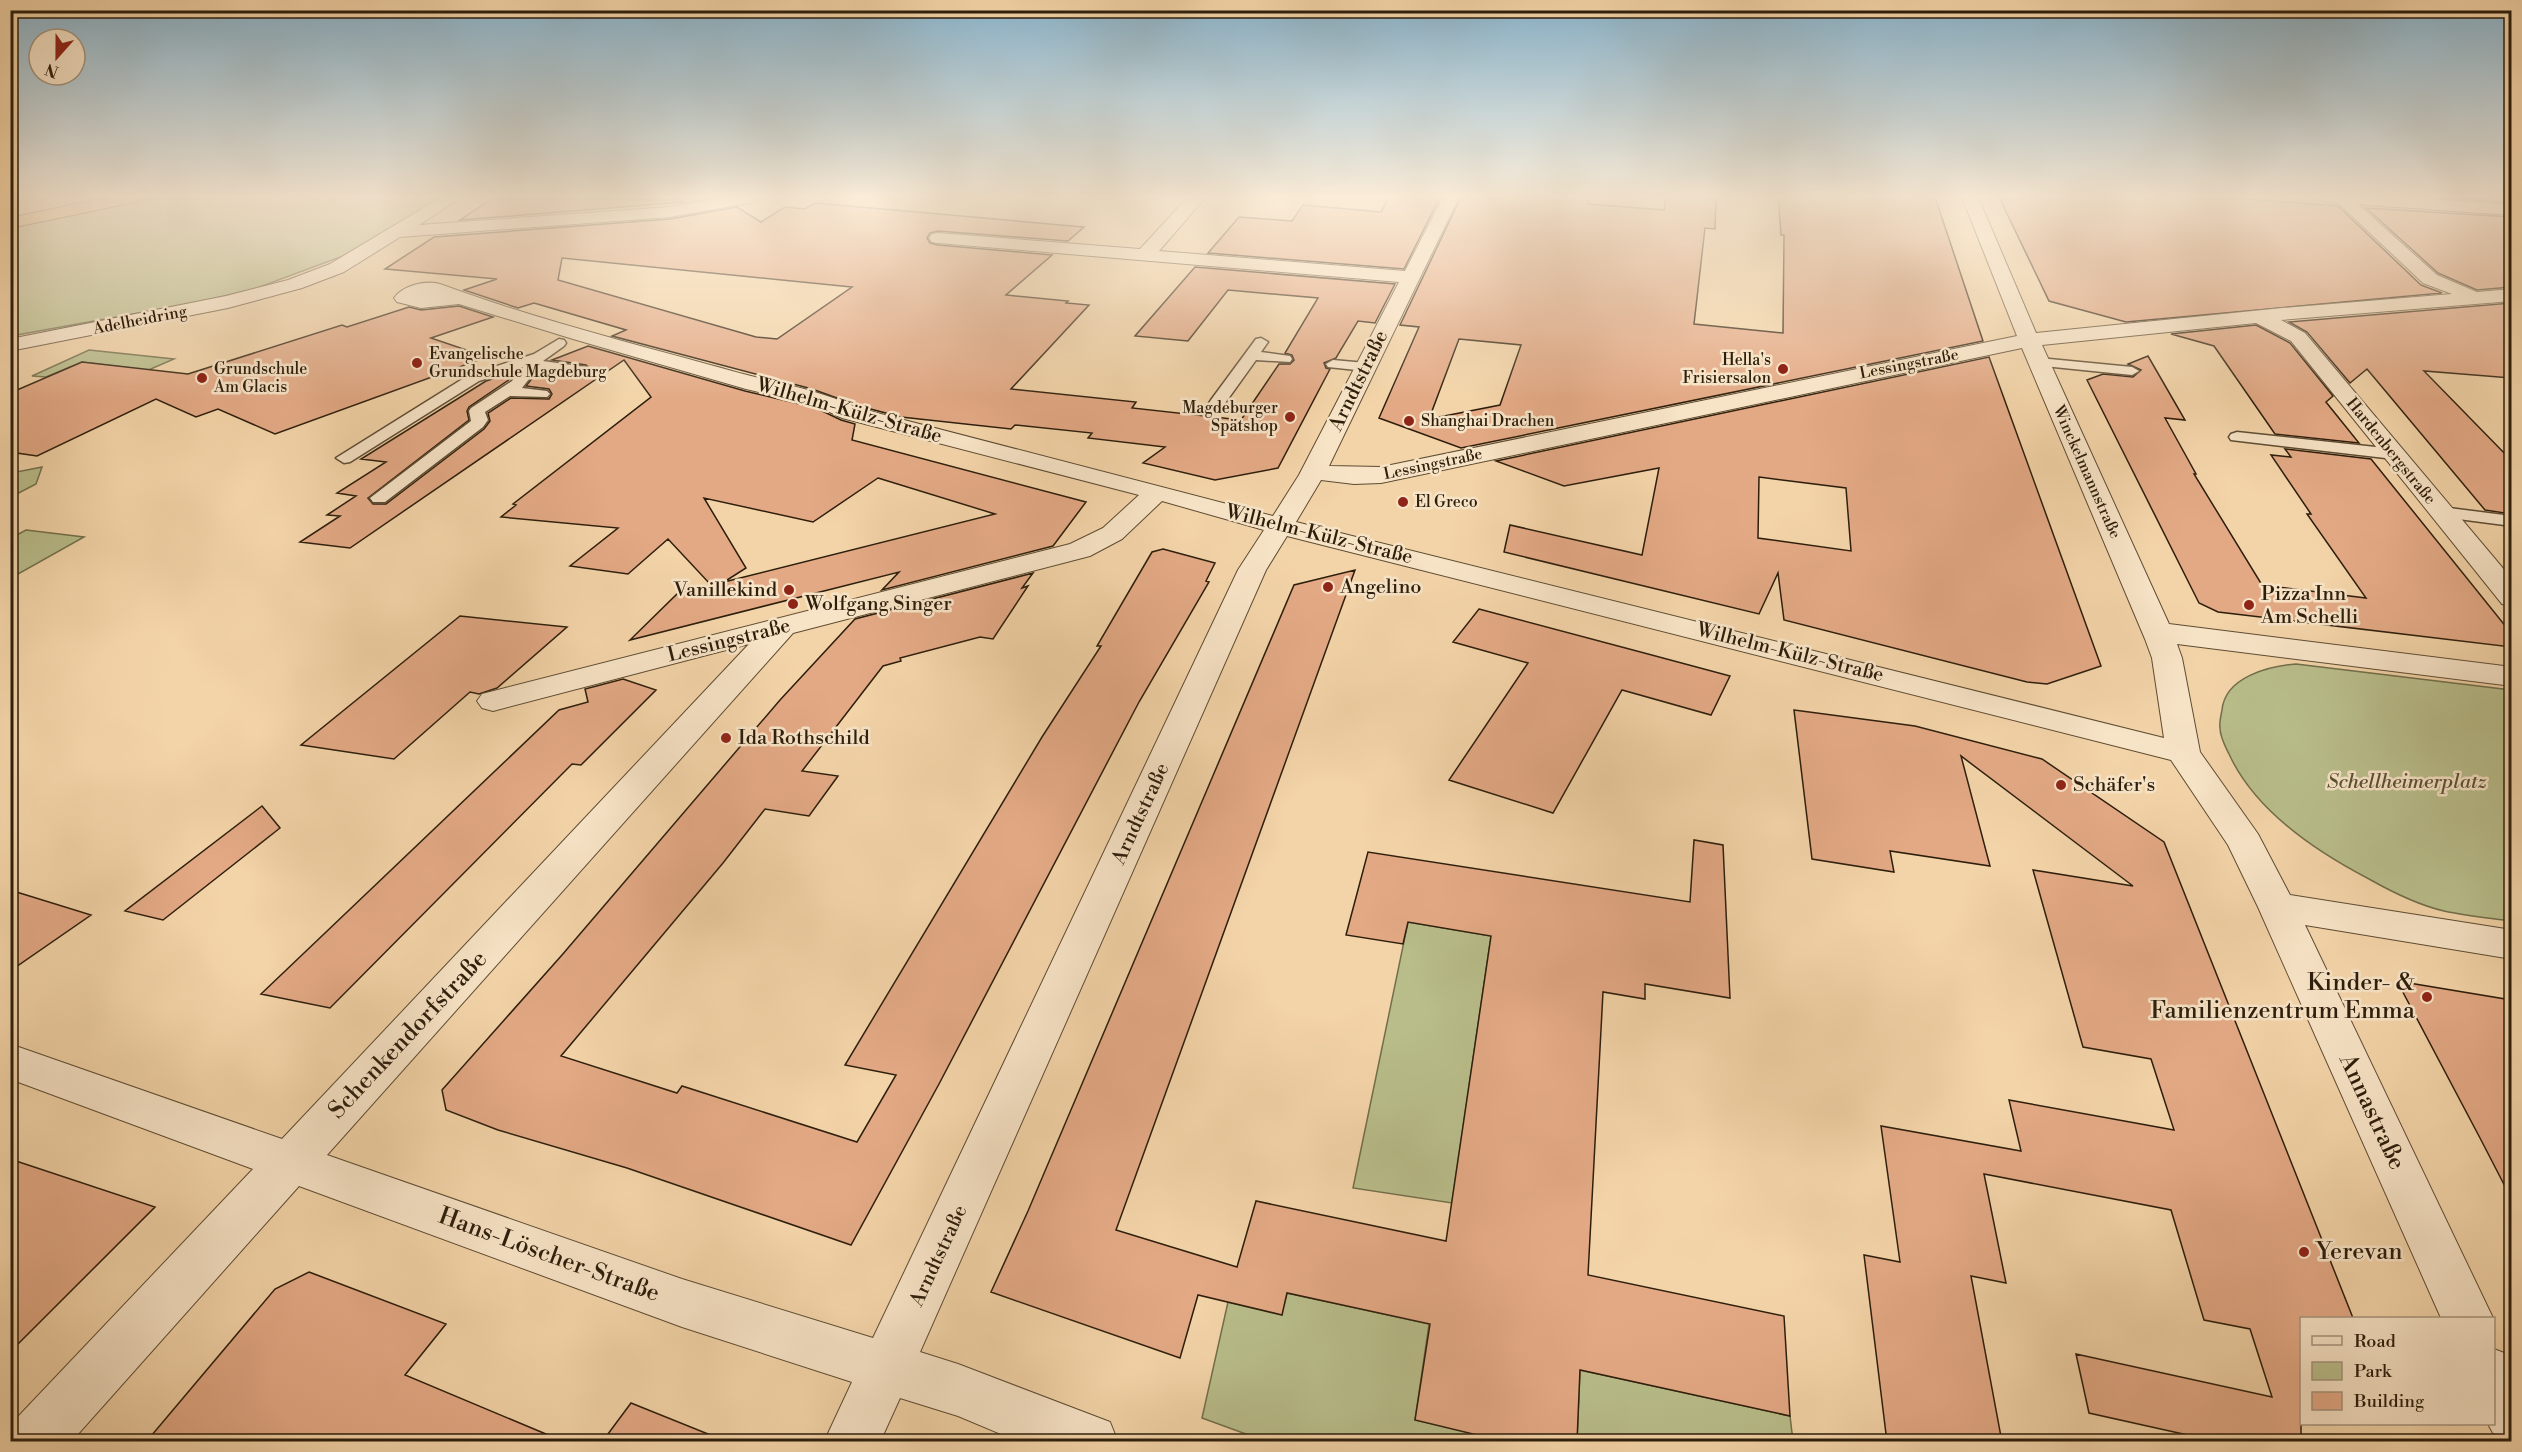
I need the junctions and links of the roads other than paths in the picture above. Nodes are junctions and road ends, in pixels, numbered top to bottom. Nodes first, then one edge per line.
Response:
1 (342, 265) edge
2 (1263, 265) edge
3 (1416, 265) edge
4 (1998, 265) edge
5 (2413, 265) edge
6 (1410, 277) junction
7 (2511, 295) edge
8 (2478, 297) junction
9 (460, 298) dead end
10 (2511, 306) edge
11 (2260, 317) junction
12 (1261, 342) dead end
13 (559, 343) dead end
14 (15, 344) edge
15 (2034, 351) junction
16 (1252, 355) junction
17 (1285, 359) dead end
18 (536, 361) junction
19 (10, 365) edge
20 (581, 370) dead end
21 (2132, 371) dead end
22 (507, 391) junction
23 (542, 394) dead end
24 (1217, 402) dead end
25 (2237, 437) dead end
26 (2394, 454) junction
27 (344, 458) dead end
28 (1313, 472) junction
29 (1157, 492) junction
30 (379, 498) dead end
31 (2441, 512) junction
32 (2511, 520) edge
33 (1279, 526) junction
34 (2511, 598) edge
35 (781, 628) junction
36 (2157, 632) junction
37 (2511, 677) edge
38 (493, 701) dead end
39 (2183, 753) junction
40 (2277, 907) junction
41 (2511, 945) edge
42 (10, 1061) edge
43 (291, 1162) junction
44 (2467, 1317) edge
45 (888, 1366) junction
46 (2495, 1379) edge
47 (2511, 1414) edge
48 (33, 1442) edge
49 (852, 1442) edge
50 (1090, 1442) edge

1 - 14 street, Adelheidring
2 - 6 street
3 - 6 street, Arndtstraße
4 - 15 street, Winckelmannstraße
5 - 8 street
6 - 28 street, Arndtstraße
7 - 8 street, Lessingstraße
8 - 10 street
8 - 11 street, Lessingstraße
9 - 29 street, Wilhelm-Külz-Straße
11 - 15 street, Lessingstraße
11 - 26 street, Hardenbergstraße
12 - 16 lane
13 - 18 lane
14 - 19 street
15 - 21 lane
15 - 28 street, Lessingstraße
15 - 36 street, Winckelmannstraße
16 - 17 lane
16 - 24 lane
18 - 20 lane
18 - 22 lane
18 - 27 lane
22 - 23 lane
22 - 30 lane
25 - 26 lane
26 - 31 street, Hardenbergstraße
28 - 33 street, Arndtstraße
29 - 33 street, Wilhelm-Külz-Straße
29 - 35 street, Lessingstraße
31 - 32 lane
31 - 34 street, Hardenbergstraße
33 - 39 street, Wilhelm-Külz-Straße
33 - 45 street, Arndtstraße
35 - 38 street, Lessingstraße
35 - 43 street, Schenkendorfstraße
36 - 37 street
36 - 39 street, Winckelmannstraße
39 - 40 street, Annastraße
40 - 41 street
40 - 44 street, Annastraße
42 - 43 street, Hans-Löscher-Straße
43 - 45 street, Hans-Löscher-Straße
43 - 48 street, Schenkendorfstraße
45 - 49 street, Arndtstraße
45 - 50 street, Hans-Löscher-Straße
46 - 47 street

